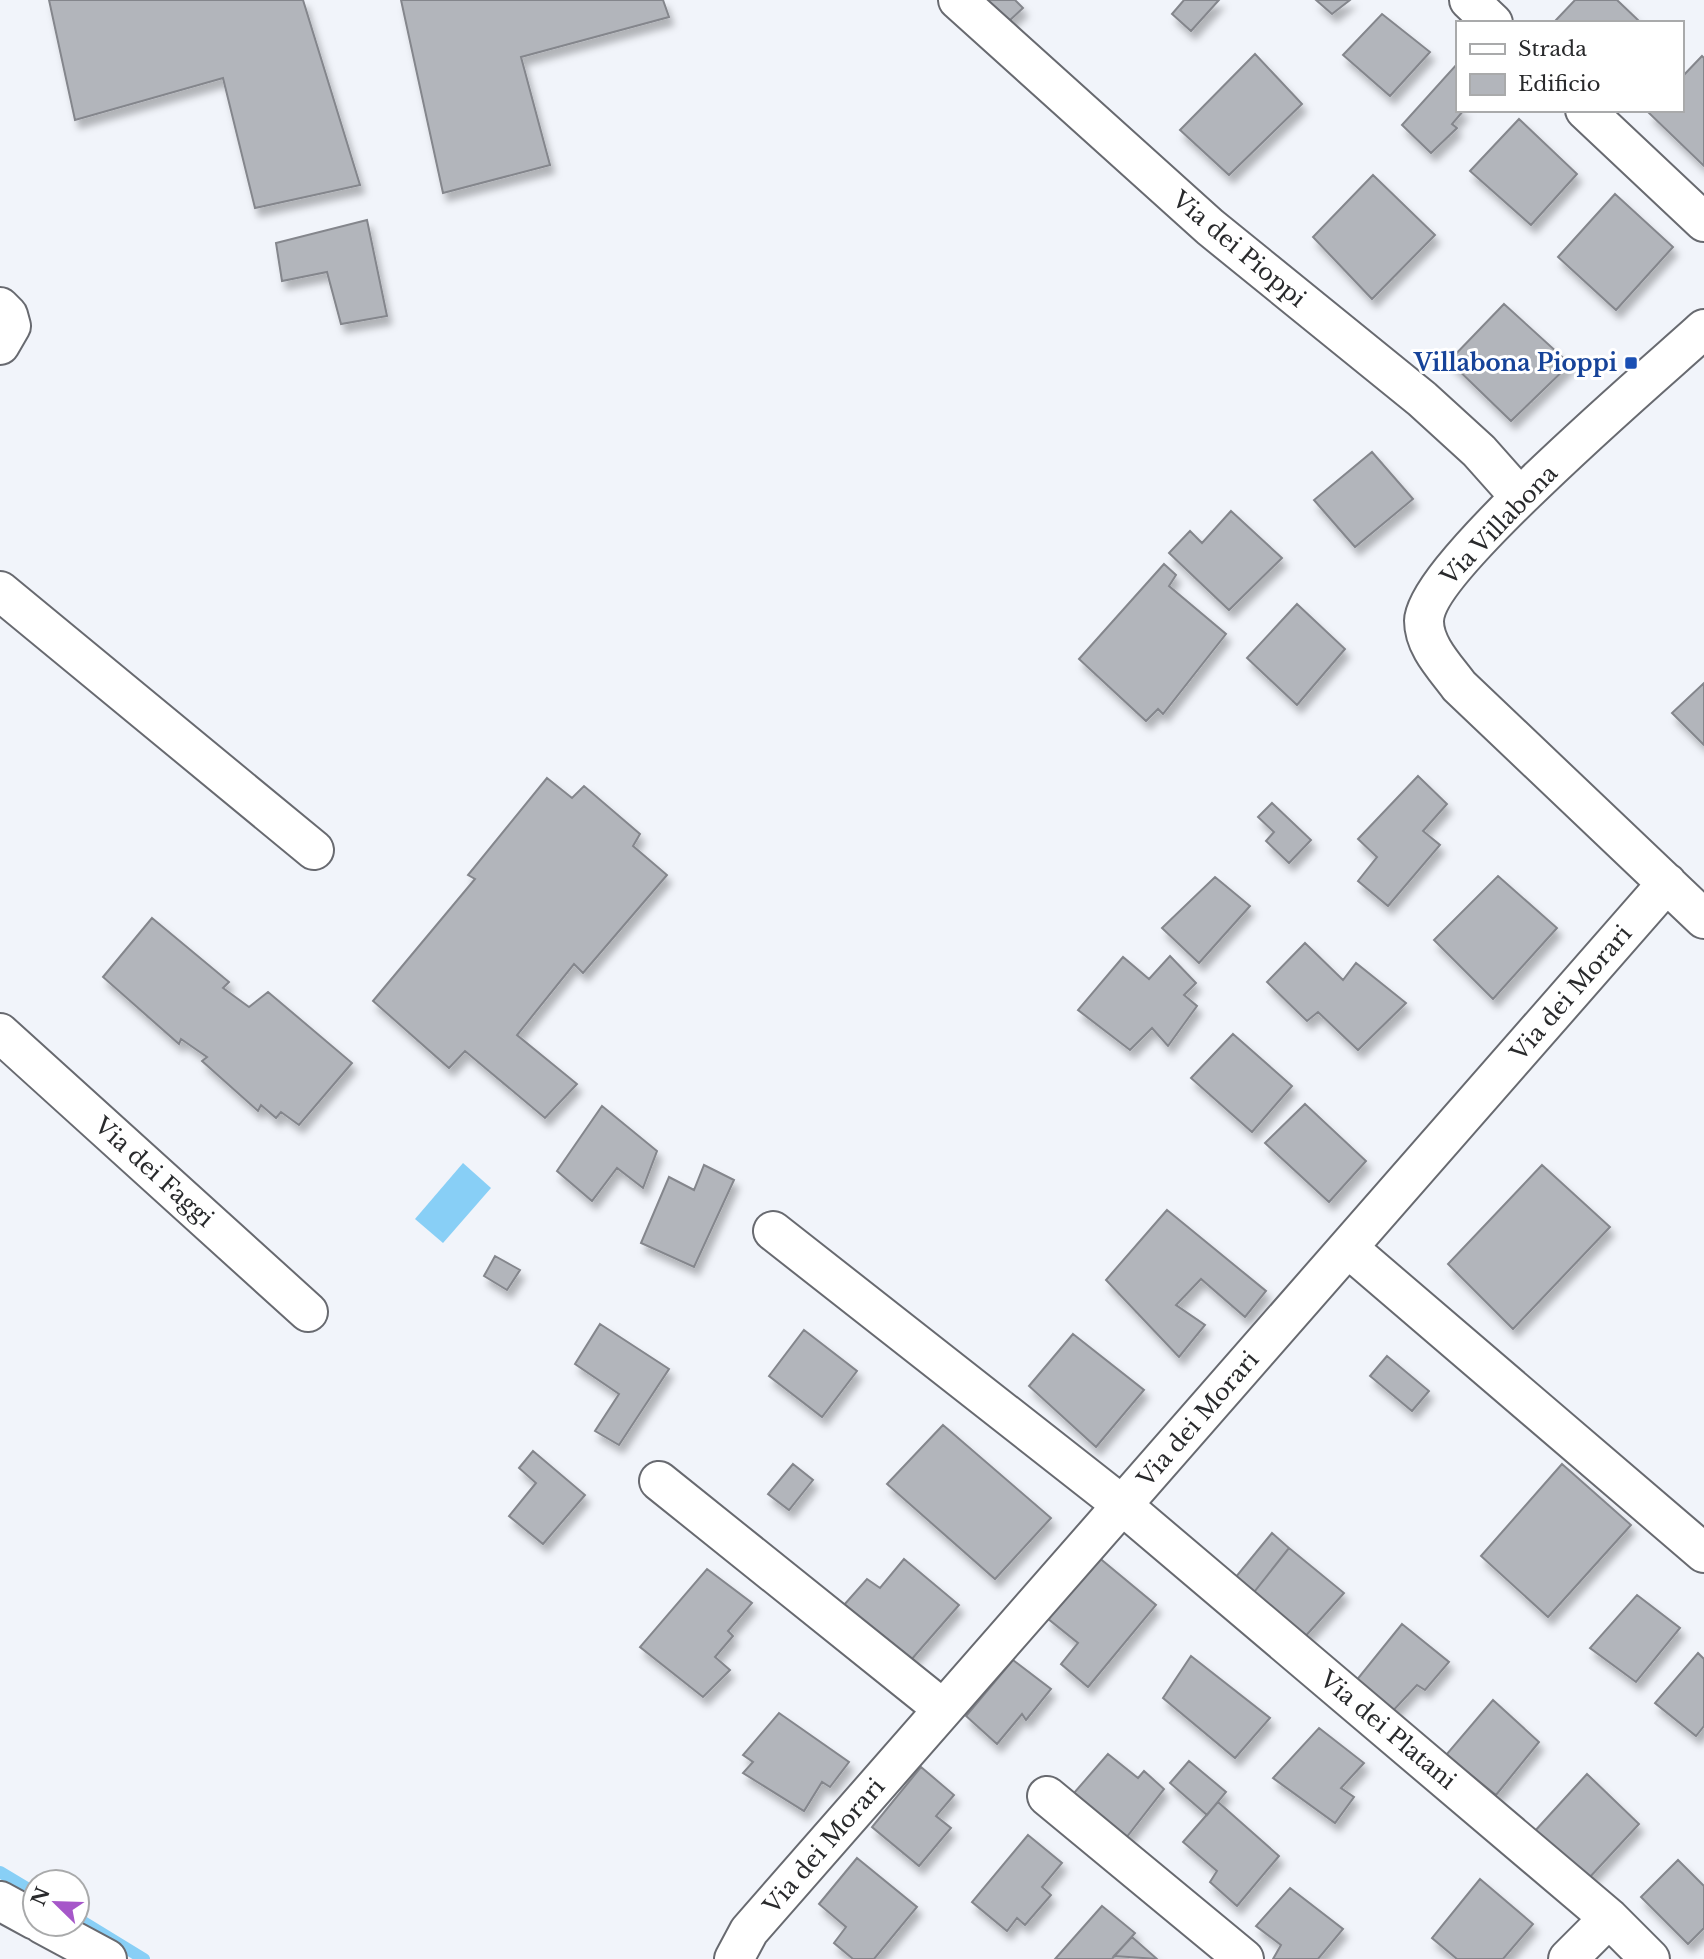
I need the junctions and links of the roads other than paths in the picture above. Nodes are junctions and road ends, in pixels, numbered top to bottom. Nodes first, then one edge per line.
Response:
1 (958, 0) edge
2 (1469, 0) edge
3 (1491, 21) edge
4 (1587, 112) edge
5 (1704, 222) edge
6 (0, 307) edge
7 (1704, 329) edge
8 (0, 345) edge
9 (1520, 497) junction
10 (0, 591) edge
11 (314, 850) dead end
12 (1667, 883) junction
13 (1704, 919) edge
14 (0, 1032) edge
15 (773, 1231) dead end
16 (1348, 1248) junction
17 (308, 1312) dead end
18 (659, 1481) dead end
19 (1122, 1505) junction
20 (1704, 1553) edge
21 (943, 1709) junction
22 (1047, 1796) dead end
23 (0, 1901) edge
24 (21, 1912) edge
25 (1609, 1917) junction
26 (68, 1938) edge
27 (107, 1959) edge
28 (734, 1959) edge
29 (1244, 1959) edge
30 (1568, 1959) edge
31 (1650, 1959) edge

1 - 9 street, Via dei Pioppi
2 - 3 street
4 - 5 street
6 - 8 street
7 - 9 street, Via Villabona
9 - 12 street, Via Villabona
10 - 11 street
12 - 13 street, Via Villabona
12 - 16 street, Via dei Morari
14 - 17 street, Via dei Faggi
15 - 19 street, Via dei Platani
16 - 19 street, Via dei Morari
16 - 20 street
18 - 21 street
19 - 21 street, Via dei Morari
19 - 25 street, Via dei Platani
21 - 28 street, Via dei Morari
22 - 29 street
23 - 24 street
25 - 30 street
25 - 31 street, Via dei Platani
26 - 27 street

